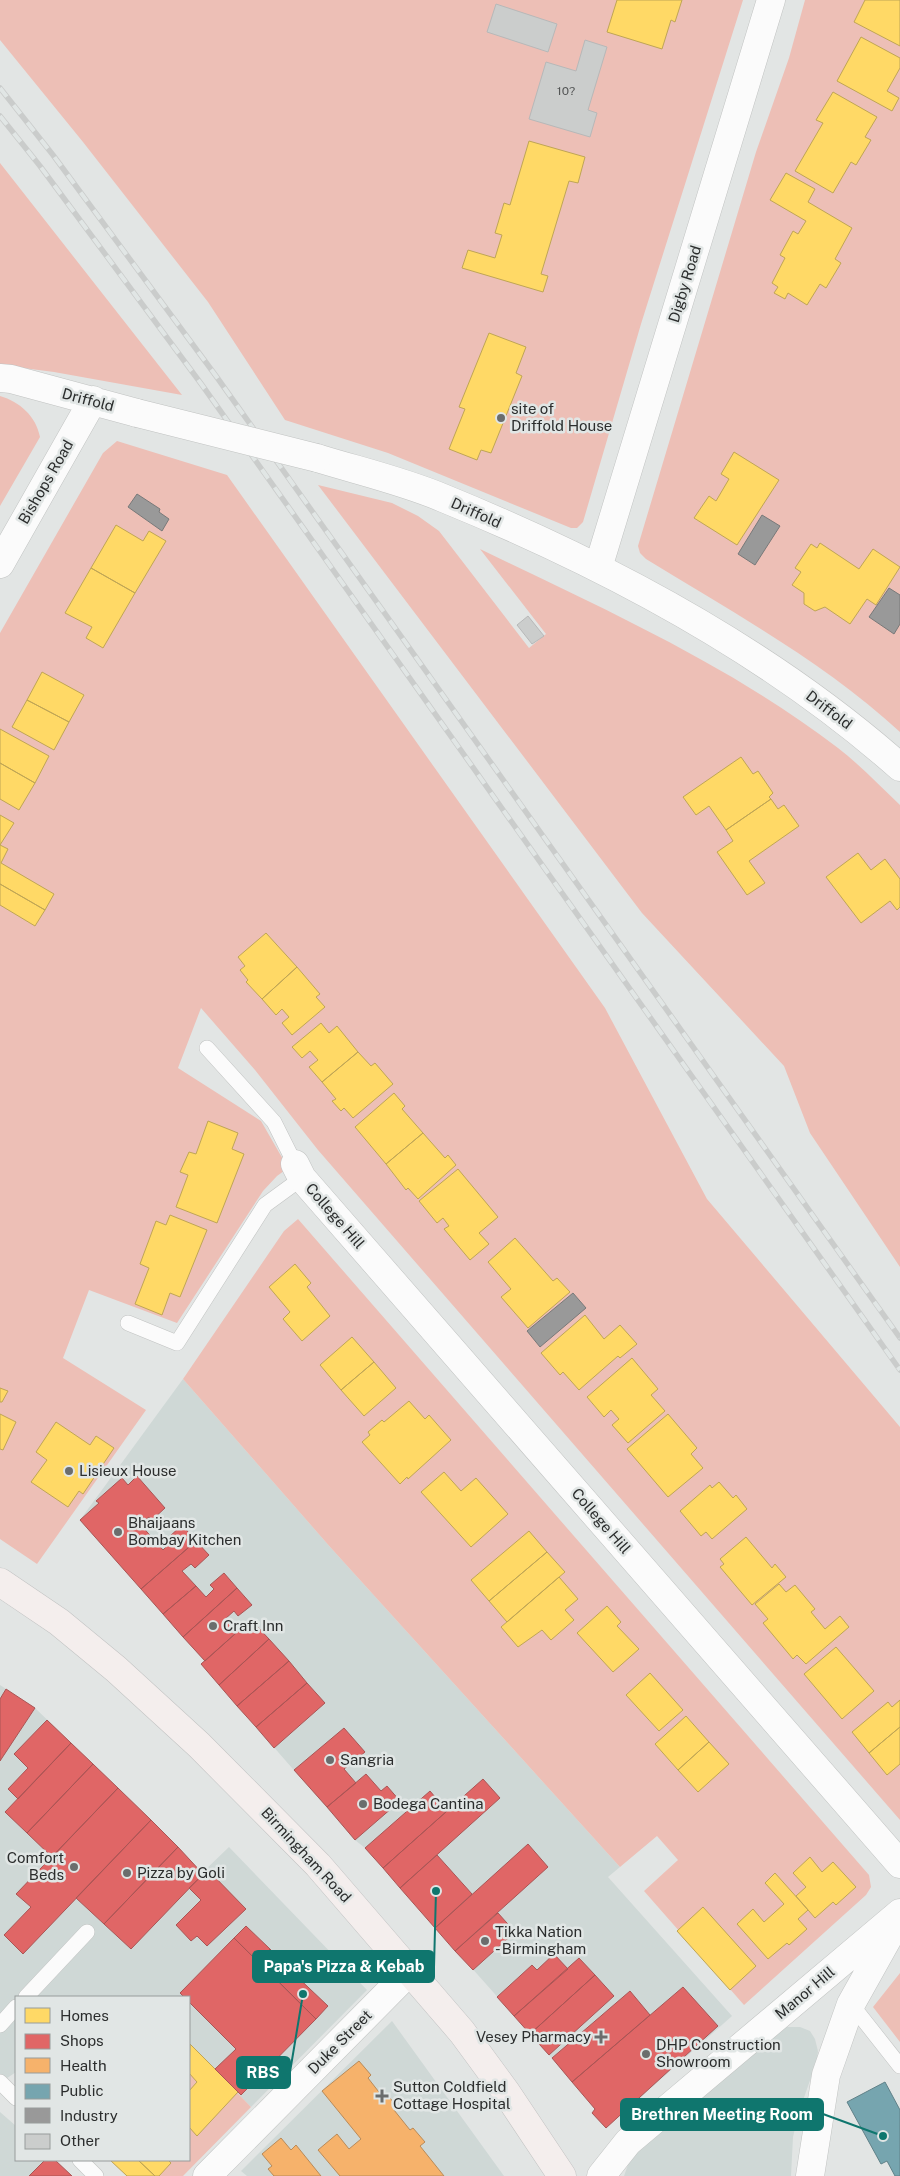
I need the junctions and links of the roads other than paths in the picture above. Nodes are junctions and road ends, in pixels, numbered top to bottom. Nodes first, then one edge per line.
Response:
1 (771, 0) edge
2 (0, 378) edge
3 (93, 400) junction
4 (0, 564) edge
5 (598, 568) junction
6 (900, 767) edge
7 (206, 1048) dead end
8 (299, 1171) junction
9 (128, 1323) dead end
10 (0, 1582) edge
11 (900, 1864) edge
12 (900, 1915) edge
13 (87, 1932) dead end
14 (410, 1971) junction
15 (27, 1996) edge
16 (851, 2004) junction
17 (15, 2008) edge
18 (0, 2025) edge
19 (900, 2066) edge
20 (0, 2082) edge
21 (15, 2097) edge
22 (81, 2161) edge
23 (96, 2176) edge
24 (207, 2176) edge
25 (562, 2176) edge
26 (601, 2176) edge
27 (810, 2176) edge

1 - 5 street, Digby Road
2 - 3 street, Driffold
3 - 4 street, Bishops Road
3 - 5 street, Driffold, bridge
5 - 6 street, Driffold
7 - 8 lane, College Hill
8 - 9 lane, College Hill
8 - 11 street, College Hill
10 - 14 main road, Birmingham Road
12 - 16 street, Manor Hill
12 - 26 street, Manor Hill
13 - 15 lane
14 - 24 street, Duke Street
14 - 25 main road, Birmingham Road
16 - 19 lane
16 - 27 street, Manor Hill
17 - 18 lane
20 - 21 lane
22 - 23 lane

